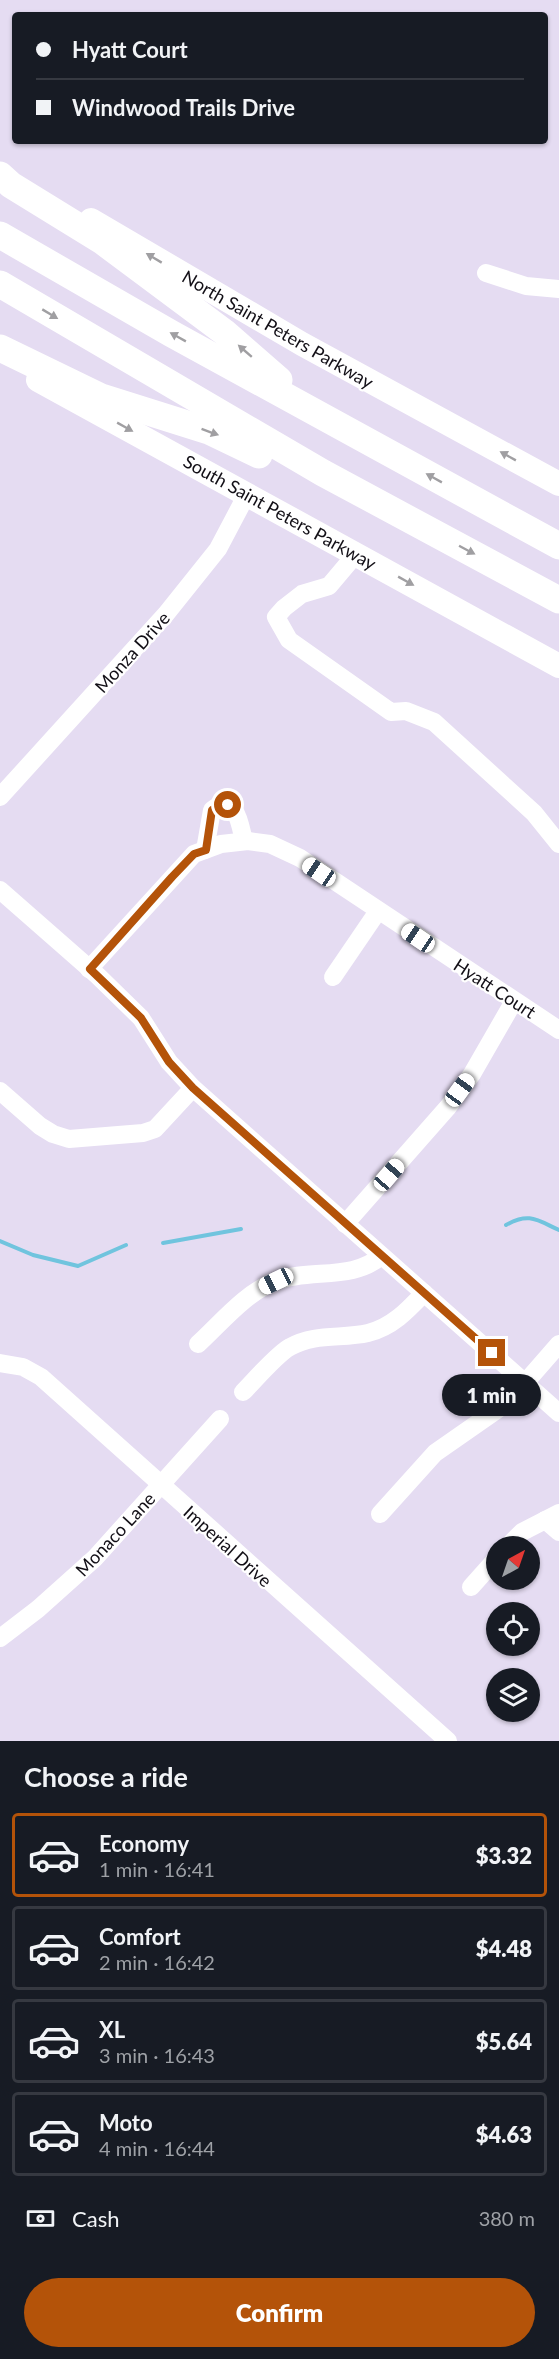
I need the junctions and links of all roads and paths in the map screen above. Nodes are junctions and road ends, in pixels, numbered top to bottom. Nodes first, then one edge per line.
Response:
1 (0, 167) edge
2 (0, 175) edge
3 (0, 235) edge
4 (486, 273) dead end
5 (0, 284) edge
6 (559, 290) edge
7 (0, 348) edge
8 (0, 358) edge
9 (321, 416) junction
10 (323, 472) junction
11 (559, 484) edge
12 (247, 494) junction
13 (559, 546) edge
14 (357, 554) junction
15 (559, 600) edge
16 (559, 666) edge
17 (0, 797) edge
18 (244, 841) junction
19 (559, 844) edge
20 (206, 850) junction
21 (0, 890) edge
22 (378, 911) junction
23 (90, 969) junction
24 (333, 977) dead end
25 (514, 1001) junction
26 (559, 1030) edge
27 (193, 1088) junction
28 (0, 1091) edge
29 (345, 1224) junction
30 (381, 1256) junction
31 (424, 1293) junction
32 (198, 1344) dead end
33 (559, 1344) edge
34 (1, 1362) edge
35 (525, 1383) junction
36 (243, 1392) dead end
37 (559, 1413) edge
38 (220, 1419) dead end
39 (160, 1486) junction
40 (380, 1514) dead end
41 (554, 1521) edge
42 (518, 1536) edge
43 (486, 1570) edge
44 (471, 1587) dead end
45 (0, 1638) edge
46 (448, 1741) edge

11 -> 1 main road, North Saint Peters Parkway
9 -> 2 highway
9 -> 3 highway
4 - 6 street
5 -> 10 highway
7 -> 10 highway
8 -> 12 main road, South Saint Peters Parkway
13 -> 9 highway
10 -> 15 highway
12 - 14 main road, South Saint Peters Parkway
12 - 17 street, Monza Drive
14 -> 16 main road, South Saint Peters Parkway
14 - 19 street
18 - 20 street, Hyatt Court
18 - 20 street
18 - 22 street, Hyatt Court
20 - 23 street, Hyatt Court
21 - 23 street
22 - 24 street
22 - 25 street, Hyatt Court
23 - 27 street
25 - 26 street, Hyatt Court
25 - 29 street
27 - 28 street
27 - 29 street
29 - 30 street
30 - 31 street
30 - 32 street
31 - 35 street
31 - 36 street
33 - 35 street
34 - 39 street, Imperial Drive
35 - 37 street
35 - 40 street
38 - 39 street, Monaco Lane
39 - 45 street, Monaco Lane
39 - 46 street, Imperial Drive
41 - 42 street
43 - 44 street

